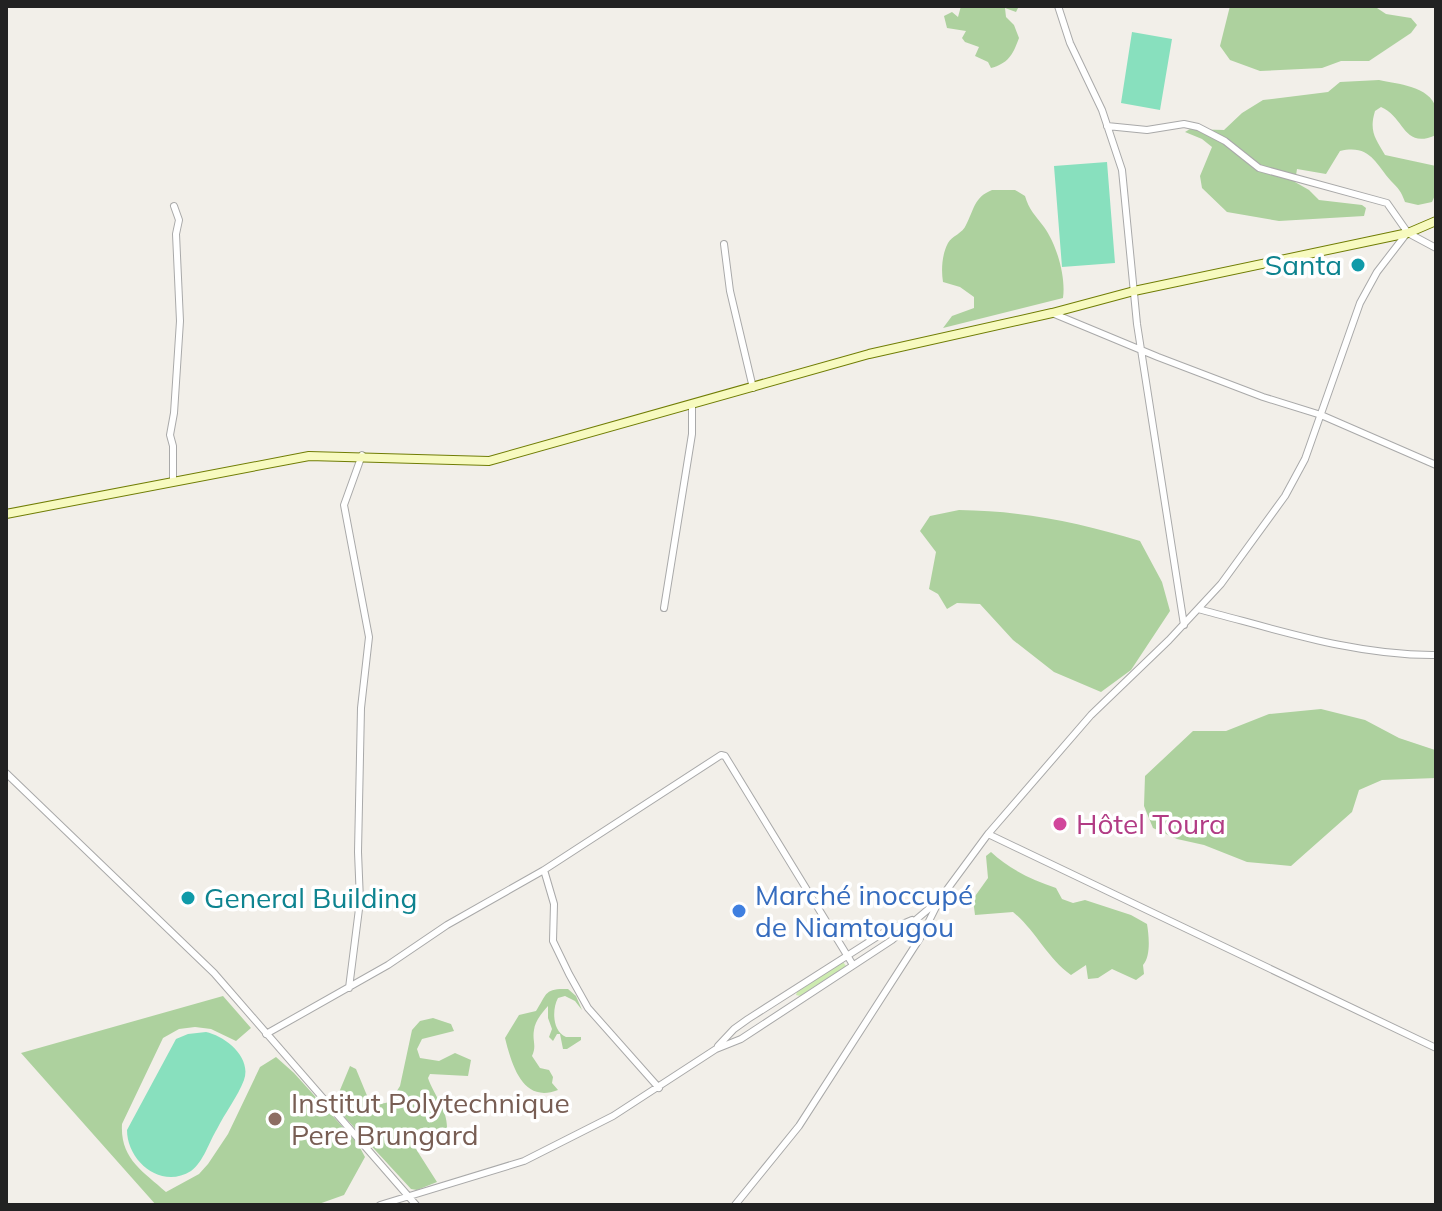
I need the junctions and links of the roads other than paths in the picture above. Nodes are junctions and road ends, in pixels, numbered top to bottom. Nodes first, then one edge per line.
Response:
1 (1058, 6) edge
2 (1107, 126) junction
3 (174, 206) dead end
4 (1436, 221) edge
5 (1408, 233) junction
6 (724, 244) dead end
7 (1436, 248) edge
8 (1134, 291) junction
9 (1052, 313) junction
10 (1142, 351) junction
11 (753, 388) junction
12 (692, 406) junction
13 (1321, 415) junction
14 (362, 455) junction
15 (1436, 465) edge
16 (173, 481) junction
17 (6, 514) edge
18 (664, 608) dead end
19 (1198, 609) junction
20 (1184, 625) junction
21 (1436, 655) edge
22 (6, 773) edge
23 (988, 834) junction
24 (544, 870) junction
25 (940, 899) junction
26 (916, 919) junction
27 (848, 955) junction
28 (853, 965) junction
29 (349, 988) junction
30 (790, 993) junction
31 (797, 1002) junction
32 (748, 1019) junction
33 (754, 1031) junction
34 (266, 1034) junction
35 (1436, 1048) edge
36 (716, 1049) junction
37 (659, 1088) junction
38 (408, 1196) junction
39 (380, 1205) edge
40 (416, 1205) edge
41 (735, 1205) edge

1 - 2 street
2 - 5 street
2 - 8 street
3 - 16 street
4 - 5 main road
5 - 7 street
5 - 8 main road
5 - 13 street
6 - 11 street
8 - 9 main road
8 - 10 street
9 - 10 street
9 - 11 main road
10 - 13 street
10 - 20 street
11 - 12 main road
12 - 14 main road
12 - 18 street
13 - 15 street
13 - 19 street
14 - 16 main road
14 - 29 street
16 - 17 main road
19 - 20 street
19 - 21 street
20 - 23 street
22 - 34 street
23 - 25 street
23 - 35 street
24 - 27 street
24 - 29 street
24 - 37 street
25 - 26 street
25 - 41 street
26 - 27 street
26 - 28 street
27 - 28 street
27 - 30 street
28 - 31 street
29 - 34 street
30 - 31 street
30 - 32 street
31 - 33 street
32 - 33 street
32 - 36 street
33 - 36 street
34 - 38 street
36 - 37 street
37 - 38 street
38 - 39 street
38 - 40 street

